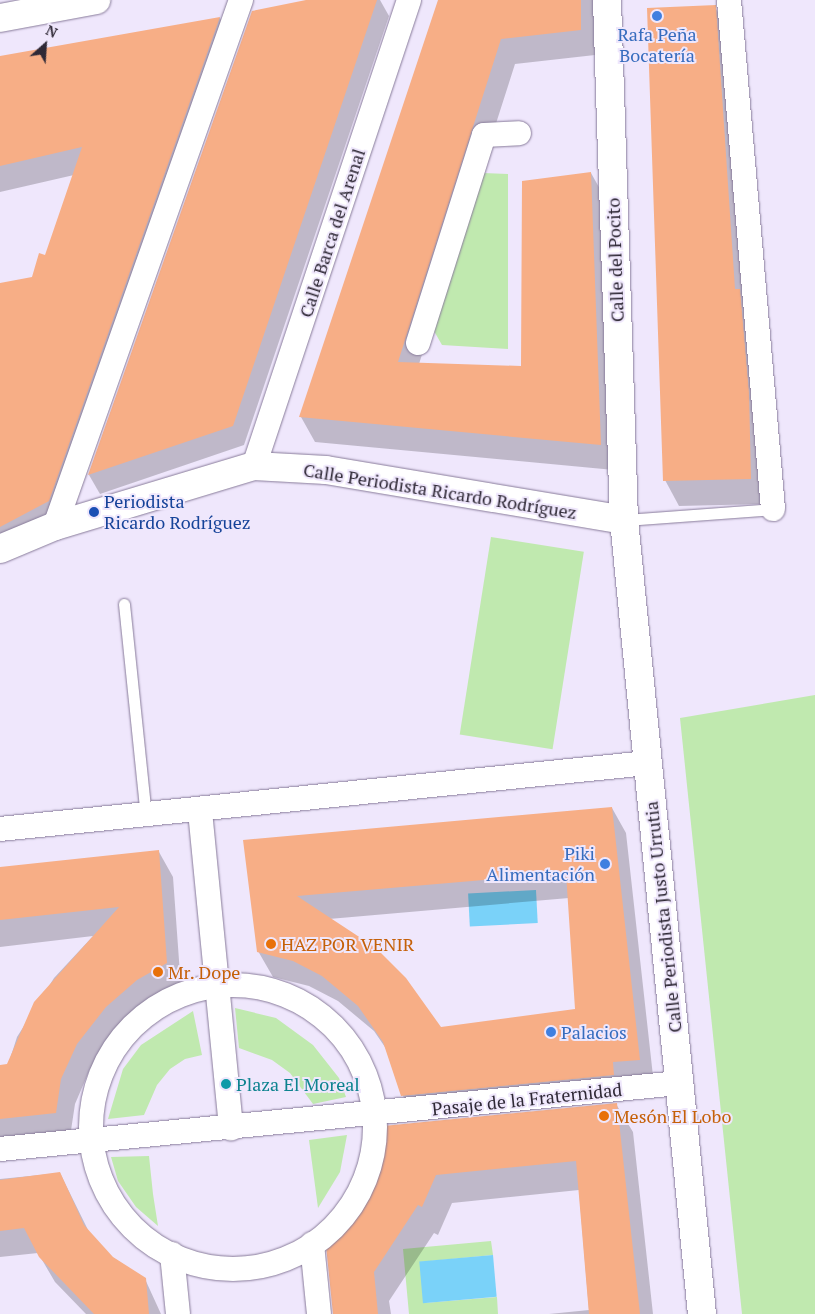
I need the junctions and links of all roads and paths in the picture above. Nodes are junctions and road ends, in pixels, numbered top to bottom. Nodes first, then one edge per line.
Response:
1 (96, 0) edge
2 (241, 0) edge
3 (409, 0) edge
4 (606, 0) edge
5 (729, 0) edge
6 (0, 18) edge
7 (519, 133) dead end
8 (418, 343) dead end
9 (254, 466) junction
10 (773, 509) joint
11 (624, 520) junction
12 (55, 526) junction
13 (0, 549) edge
14 (124, 604) dead end
15 (648, 764) junction
16 (200, 811) junction
17 (146, 816) junction
18 (0, 829) edge
19 (214, 986) junction
20 (679, 1083) junction
21 (375, 1115) junction
22 (231, 1128) junction
23 (90, 1139) junction
24 (0, 1149) edge
25 (312, 1244) junction
26 (172, 1254) junction
27 (178, 1314) edge
28 (319, 1314) edge
29 (702, 1314) edge

1 - 6 street
2 - 12 street
3 - 9 street, Calle Barca del Arenal
4 - 11 street, Calle del Pocito
5 - 10 street
7 - 8 street
9 - 11 street, Calle Periodista Ricardo Rodríguez
9 - 12 street, Calle Periodista Ricardo Rodríguez
10 - 11 lane
11 - 15 street, Calle Periodista Justo Urrutia
12 - 13 street, Calle Periodista Ricardo Rodríguez
14 - 17 lane
15 - 16 street
15 - 20 street, Calle Periodista Justo Urrutia
16 - 17 street
16 - 19 street
17 - 18 street
19 - 21 street
19 - 22 street
19 - 23 street
20 - 21 street, Pasaje de la Fraternidad
20 - 29 street, Calle Periodista Justo Urrutia
21 - 22 street
21 - 25 street
22 - 23 street
23 - 24 street
23 - 26 street
25 - 26 street
25 - 28 street
26 - 27 street

